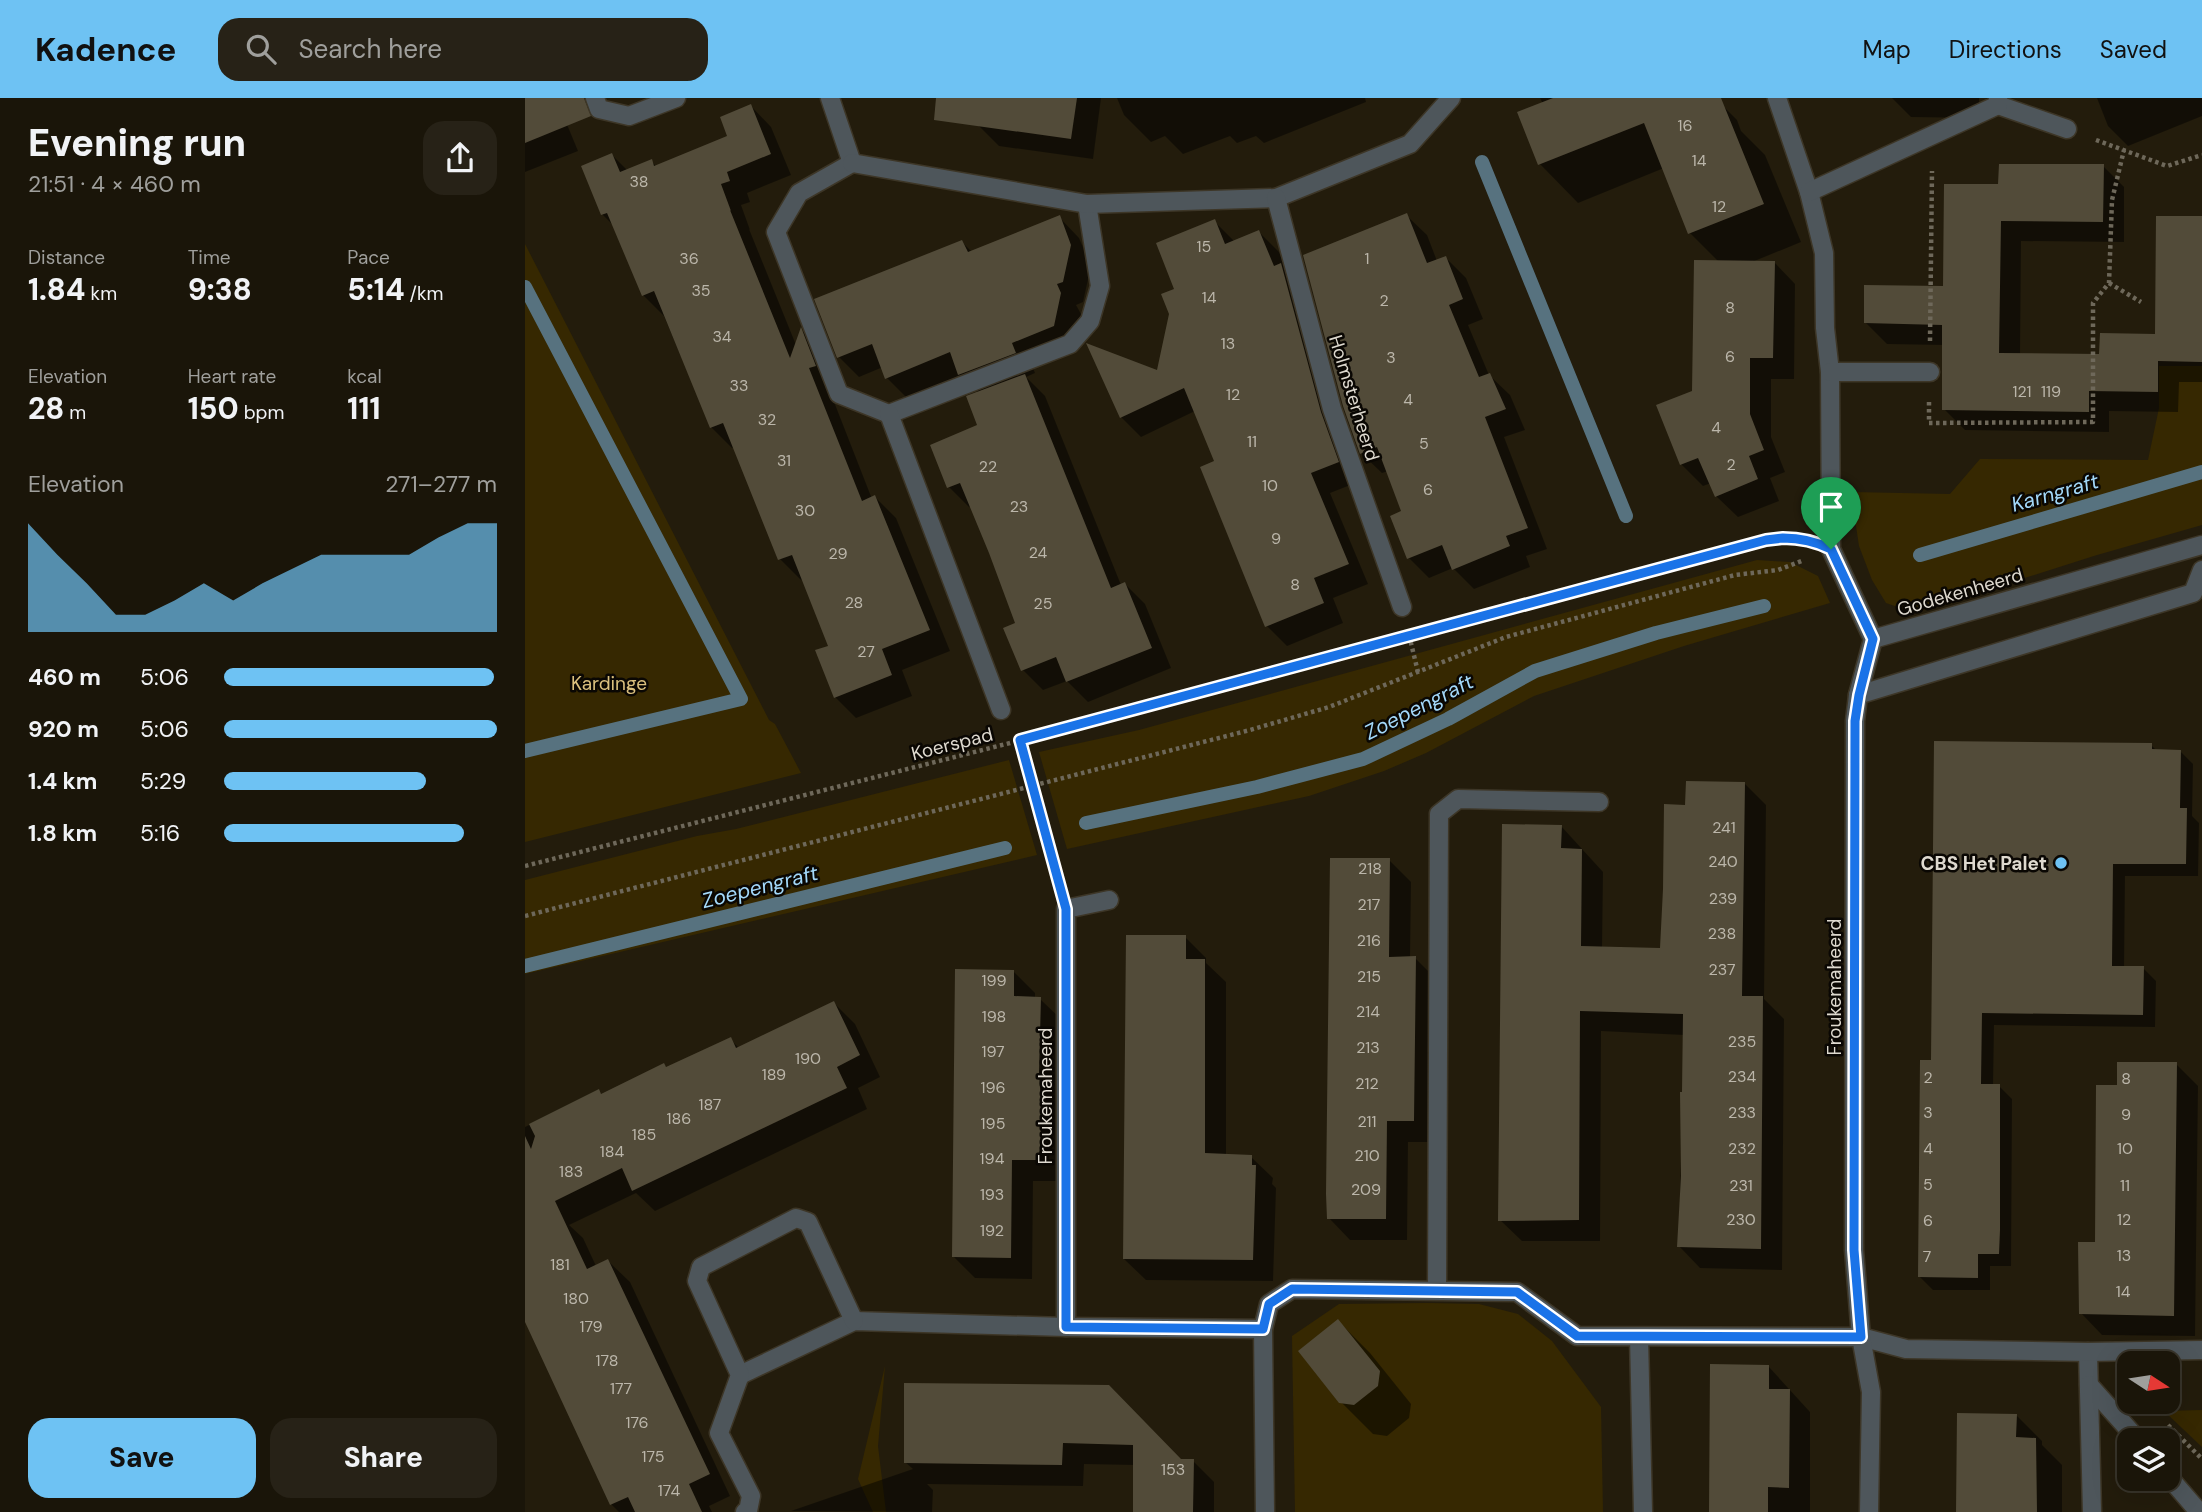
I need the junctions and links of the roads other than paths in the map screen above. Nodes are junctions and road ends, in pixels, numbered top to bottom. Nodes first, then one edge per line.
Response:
1 (595, 98) edge
2 (676, 98) edge
3 (830, 98) edge
4 (1451, 98) edge
5 (1777, 98) edge
6 (1998, 102) edge
7 (2067, 129) road end
8 (852, 163) junction
9 (1809, 192) junction
10 (1276, 198) junction
11 (1087, 204) junction
12 (1830, 372) junction
13 (1930, 372) road end
14 (889, 414) junction
15 (2202, 545) edge
16 (2202, 570) edge
17 (1402, 607) dead end
18 (1873, 639) junction
19 (1859, 695) junction
20 (1001, 710) dead end
21 (1599, 802) dead end
22 (1109, 900) dead end
23 (1437, 1290) junction
24 (854, 1321) junction
25 (1066, 1327) junction
26 (1263, 1329) junction
27 (1639, 1337) junction
28 (1861, 1337) junction
29 (2202, 1350) edge
30 (2088, 1352) junction
31 (740, 1375) junction
32 (2089, 1385) junction
33 (2127, 1428) edge
34 (2180, 1490) edge
35 (745, 1512) edge
36 (1265, 1512) edge
37 (1643, 1512) edge
38 (1869, 1512) edge
39 (2092, 1512) edge
40 (2199, 1512) edge

1 - 2 street
3 - 8 street
4 - 10 street
5 - 9 street
6 - 7 street
6 - 9 street
8 - 11 street
8 - 14 street
9 - 12 street
10 - 11 street
10 - 17 street, Holmsterheerd
11 - 14 street
12 - 13 street
12 - 18 street
14 - 20 street
15 - 18 street, Godekenheerd
16 - 19 street
18 - 19 street, Froukemaheerd
19 - 28 street, Froukemaheerd
21 - 23 street
22 - 25 street, Froukemaheerd
23 - 26 street
23 - 27 street
24 - 25 street
24 - 31 street
24 - 31 street
25 - 26 street
26 - 36 street
27 - 28 street
27 - 37 street
28 - 30 street
28 - 38 street, Froukemaheerd
29 - 30 street
30 - 32 street
31 - 35 street
32 - 33 street
32 - 39 street
34 - 40 street

